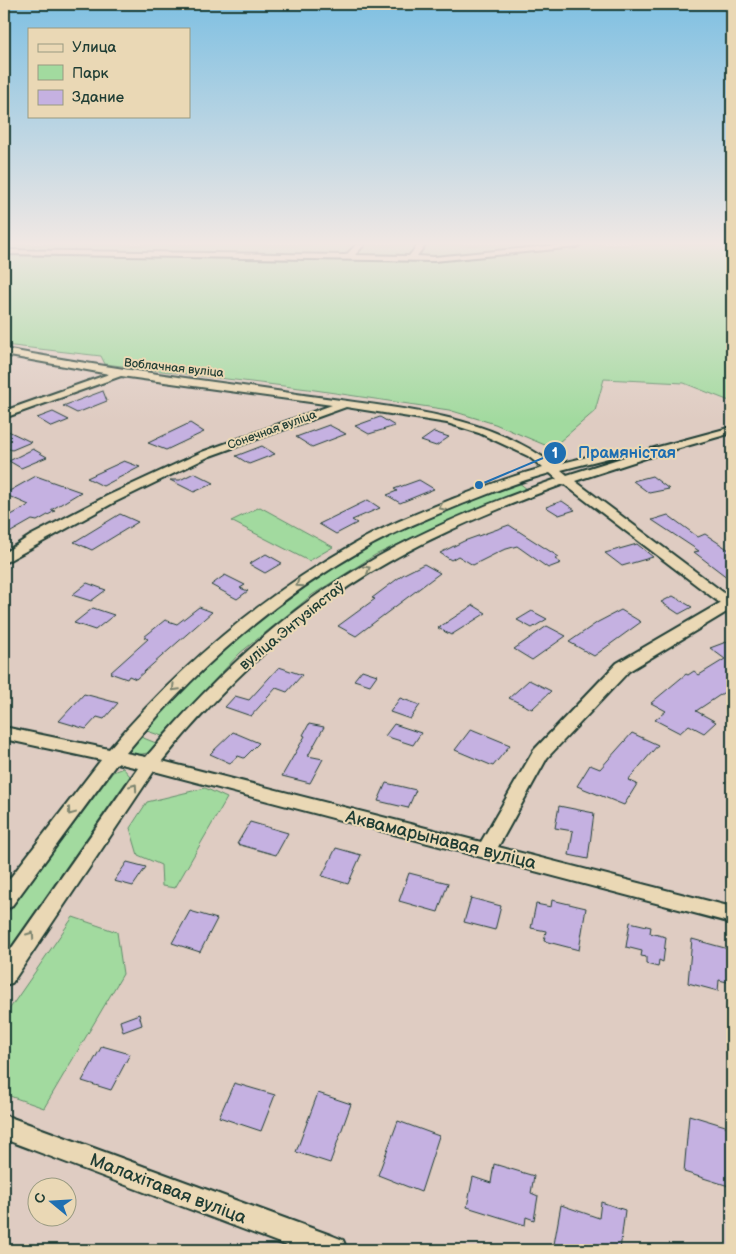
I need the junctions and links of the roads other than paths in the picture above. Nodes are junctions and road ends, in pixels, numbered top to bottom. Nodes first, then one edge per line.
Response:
1 (4, 352) edge
2 (122, 373) junction
3 (348, 402) junction
4 (4, 415) edge
5 (732, 424) edge
6 (732, 430) edge
7 (550, 469) junction
8 (565, 480) junction
9 (4, 559) edge
10 (731, 605) edge
11 (4, 733) edge
12 (113, 756) junction
13 (150, 764) junction
14 (485, 852) junction
15 (4, 901) edge
16 (732, 915) edge
17 (4, 976) edge
18 (4, 1127) edge
19 (333, 1250) edge

1 - 2 street
2 - 3 street, Воблачная вуліца
2 - 4 street, Воблачная вуліца
3 - 7 street, Сонечная вуліца
3 - 9 street, Сонечная вуліца
5 - 7 street, вуліца Энтузіястаў
6 - 8 street, вуліца Энтузіястаў
7 - 8 street, Сонечная вуліца
7 -> 12 street, вуліца Энтузіястаў
8 - 10 street, Сонечная вуліца
13 -> 8 street, вуліца Энтузіястаў
10 - 14 street
11 - 12 street, Аквамарынавая вуліца
12 - 13 street, Аквамарынавая вуліца
12 -> 15 street, вуліца Энтузіястаў
13 - 14 street, Аквамарынавая вуліца
17 -> 13 street, вуліца Энтузіястаў
14 - 16 street, Аквамарынавая вуліца
18 - 19 street, Малахітавая вуліца

